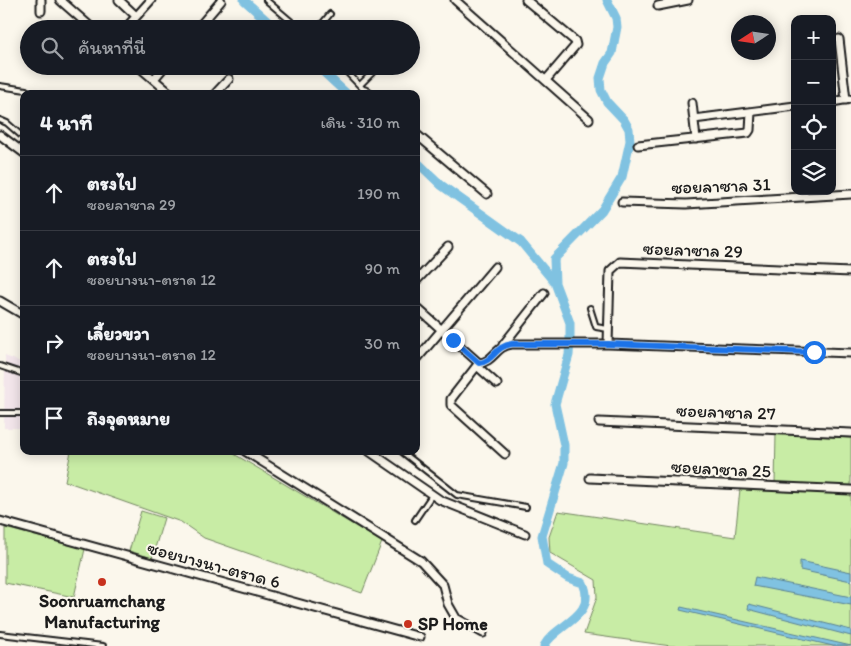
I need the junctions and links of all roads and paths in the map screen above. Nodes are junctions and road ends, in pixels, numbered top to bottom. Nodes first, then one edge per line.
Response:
1 (41, 0) edge
2 (60, 0) edge
3 (118, 0) edge
4 (151, 0) edge
5 (221, 0) edge
6 (266, 0) edge
7 (456, 0) edge
8 (526, 0) edge
9 (688, 0) edge
10 (658, 6) dead end
11 (41, 12) dead end
12 (330, 14) dead end
13 (136, 16) junction
14 (83, 20) edge
15 (133, 20) edge
16 (204, 20) edge
17 (289, 20) edge
18 (325, 20) edge
19 (840, 39) dead end
20 (149, 75) edge
21 (157, 75) edge
22 (350, 75) edge
23 (375, 75) edge
24 (154, 79) junction
25 (229, 79) dead end
26 (546, 80) junction
27 (0, 86) edge
28 (26, 90) edge
29 (166, 90) edge
30 (219, 90) edge
31 (364, 90) edge
32 (366, 90) edge
33 (849, 99) edge
34 (836, 101) edge
35 (692, 103) dead end
36 (791, 107) edge
37 (751, 112) junction
38 (590, 119) dead end
39 (694, 119) junction
40 (0, 120) edge
41 (0, 135) edge
42 (20, 135) edge
43 (420, 137) edge
44 (696, 139) junction
45 (638, 145) dead end
46 (20, 150) edge
47 (487, 194) dead end
48 (851, 194) edge
49 (622, 202) dead end
50 (448, 247) dead end
51 (494, 268) dead end
52 (851, 272) edge
53 (420, 278) edge
54 (544, 293) dead end
55 (0, 301) edge
56 (590, 308) dead end
57 (420, 311) edge
58 (20, 314) edge
59 (608, 329) junction
60 (443, 331) junction
61 (608, 344) junction
62 (503, 345) junction
63 (851, 353) edge
64 (420, 356) edge
65 (478, 364) junction
66 (0, 366) edge
67 (20, 373) edge
68 (497, 384) dead end
69 (0, 413) edge
70 (20, 413) edge
71 (599, 422) dead end
72 (851, 433) edge
73 (505, 454) dead end
74 (252, 455) edge
75 (375, 455) edge
76 (406, 455) edge
77 (590, 478) dead end
78 (851, 490) edge
79 (432, 495) junction
80 (526, 507) dead end
81 (415, 520) dead end
82 (0, 522) edge
83 (525, 534) dead end
84 (484, 633) dead end
85 (0, 634) edge
86 (420, 637) dead end
87 (103, 646) edge

1 - 11 street
2 - 14 street
3 - 13 street
4 - 13 street
5 - 16 street
6 - 17 lane
7 - 26 street
8 - 26 street
9 - 10 street
12 - 18 lane
13 - 15 street
19 - 33 street
20 - 24 street
21 - 24 street
22 - 31 lane
23 - 32 lane
24 - 29 street
25 - 30 street
26 - 38 street
27 - 28 lane
33 - 34 street
35 - 39 street
36 - 37 street
37 - 39 street
37 - 44 street
39 - 44 street
40 - 42 lane
41 - 46 street
43 - 47 street
44 - 45 street
48 - 49 street, ซอยลาซาล 31
50 - 53 street
51 - 60 street
52 - 59 street, ซอยลาซาล 29
54 - 62 street
55 - 58 street
56 - 59 lane
57 - 60 street
59 - 61 street, ซอยลาซาล 29
60 - 64 street
60 - 65 street
61 - 62 street
61 - 63 street
62 - 65 street
65 - 68 street
65 - 73 street
66 - 67 lane
69 - 70 lane
71 - 72 street, ซอยลาซาล 27
74 - 84 street
75 - 79 street
76 - 80 lane
77 - 78 street, ซอยลาซาล 25
79 - 81 lane
79 - 83 street
82 - 86 street, ซอยบางนา-ตราด 6
85 - 87 lane

